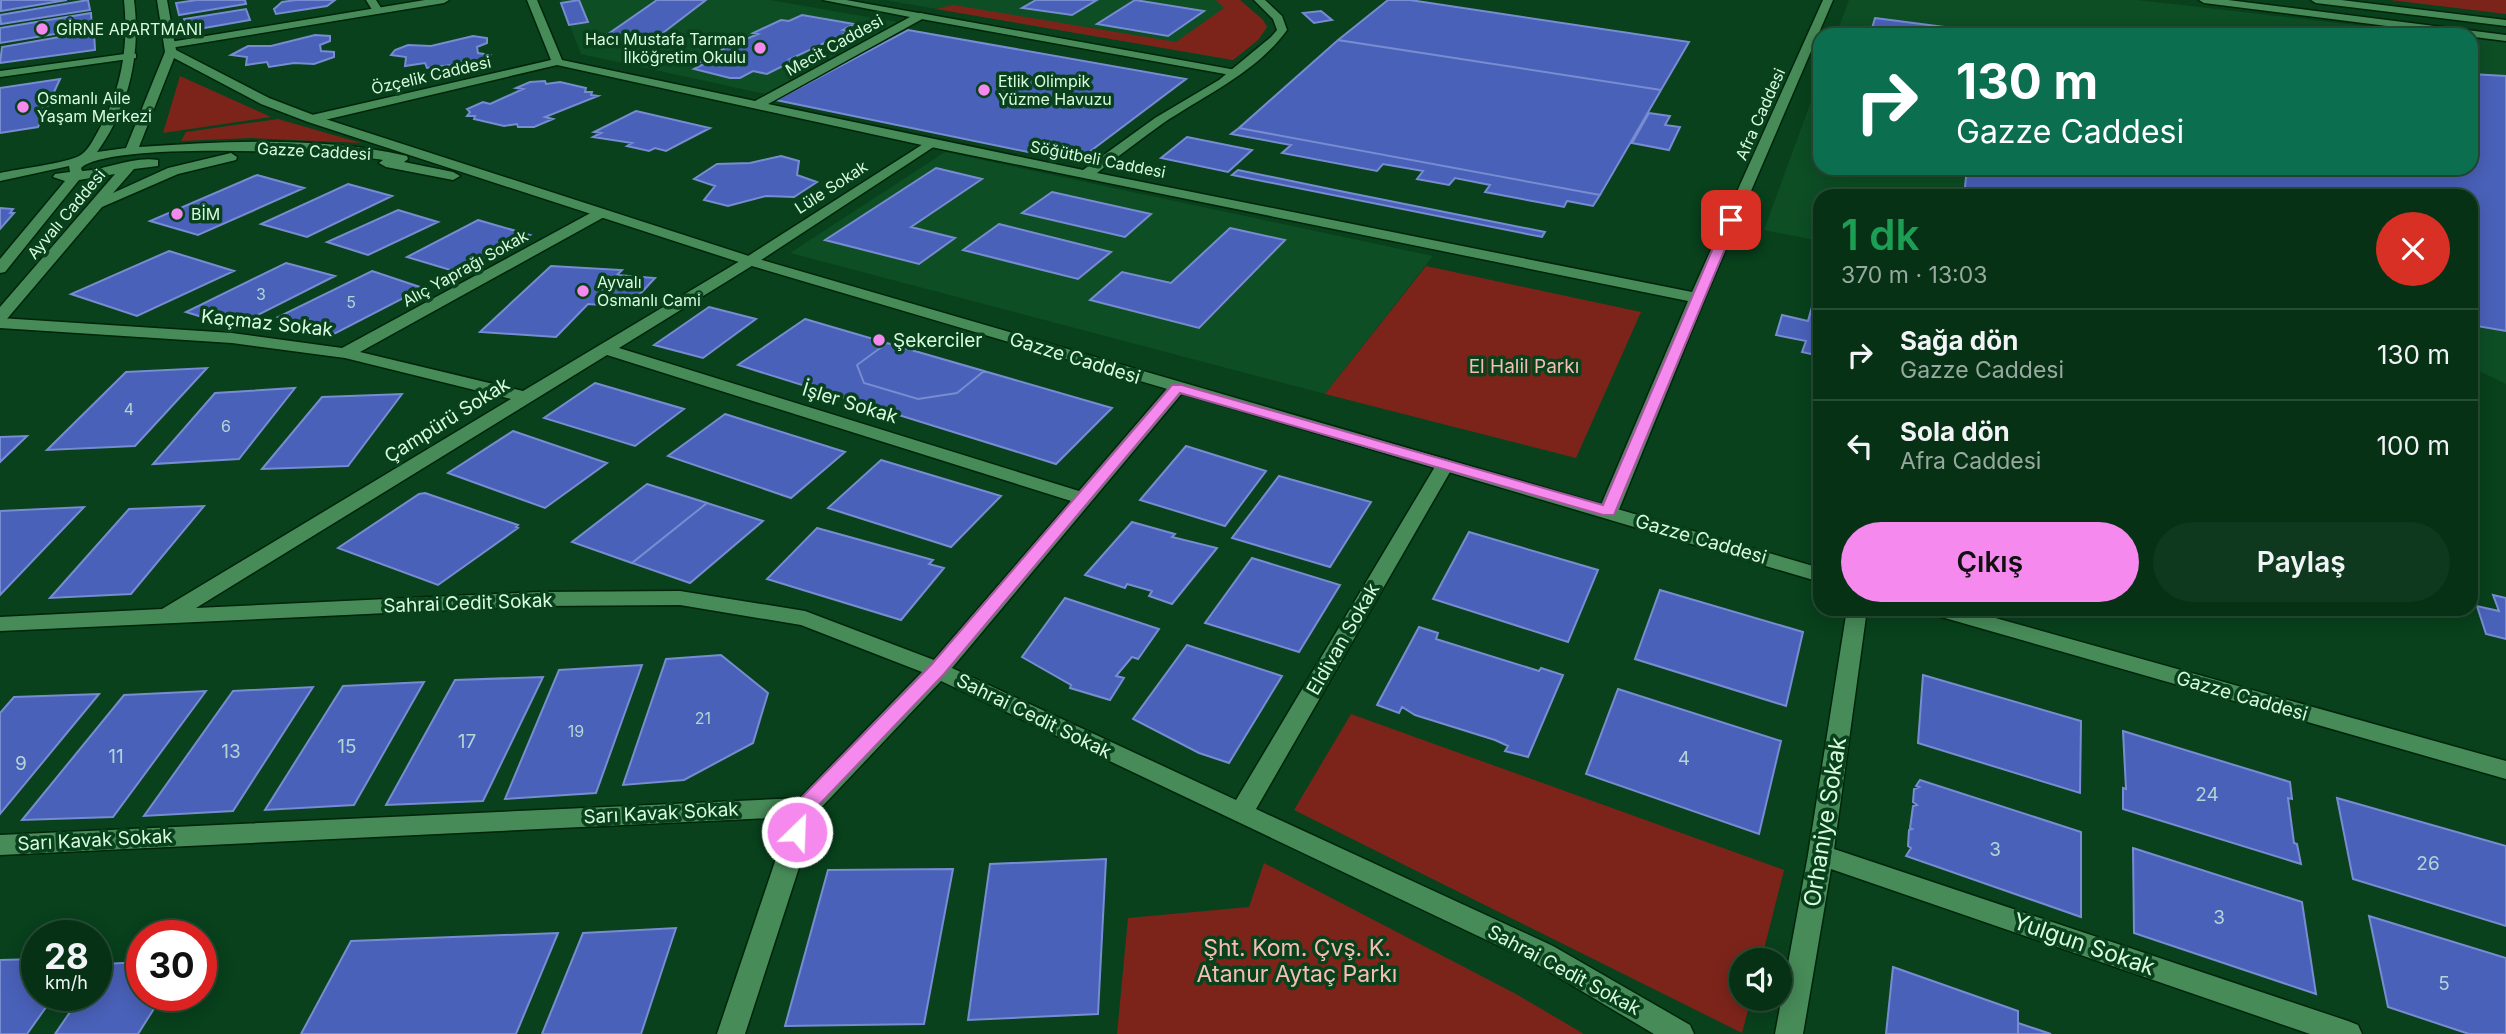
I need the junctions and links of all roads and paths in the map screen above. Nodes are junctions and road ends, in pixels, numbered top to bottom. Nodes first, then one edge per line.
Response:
1 (129, 0) edge
2 (162, 0) edge
3 (371, 0) edge
4 (444, 0) edge
5 (532, 0) edge
6 (828, 0) edge
7 (1259, 0) edge
8 (1828, 0) edge
9 (2204, 0) edge
10 (2316, 0) edge
11 (378, 11) junction
12 (920, 16) junction
13 (2506, 23) edge
14 (1816, 28) edge
15 (2427, 28) edge
16 (1813, 34) edge
17 (2478, 34) edge
18 (2506, 38) edge
19 (171, 48) junction
20 (132, 56) junction
21 (558, 62) junction
22 (1236, 73) junction
23 (0, 74) edge
24 (755, 106) junction
25 (312, 119) junction
26 (931, 143) junction
27 (230, 157) junction
28 (130, 159) junction
29 (80, 167) junction
30 (1086, 174) junction
31 (0, 177) edge
32 (0, 188) edge
33 (535, 192) junction
34 (93, 208) junction
35 (601, 213) junction
36 (750, 261) junction
37 (0, 269) edge
38 (1697, 298) junction
39 (0, 317) edge
40 (0, 323) edge
41 (606, 349) junction
42 (345, 353) junction
43 (1177, 388) junction
44 (525, 397) junction
45 (1445, 465) junction
46 (1081, 498) junction
47 (1608, 512) junction
48 (1813, 573) edge
49 (1856, 616) edge
50 (1963, 616) edge
51 (166, 617) junction
52 (0, 624) edge
53 (938, 670) junction
54 (2506, 770) edge
55 (806, 807) junction
56 (1241, 813) junction
57 (0, 845) edge
58 (1821, 855) junction
59 (731, 1034) edge
60 (1680, 1034) edge
61 (1790, 1034) edge
62 (2348, 1034) edge

1 - 20 street, Ayvalı Caddesi
2 - 19 street
3 - 11 street
4 - 11 street
5 - 21 street
6 - 12 street, Mecit Caddesi
7 - 22 street
8 - 14 street, Afra Caddesi
9 - 15 street
10 - 13 street
11 - 19 street
12 - 22 street
12 - 24 street, Mecit Caddesi
16 - 38 street, Afra Caddesi
17 - 18 street
19 - 25 street, Gazze Caddesi
19 - 28 street, Ayvalı Caddesi
20 - 23 street
20 - 29 street, Ayvalı Caddesi
21 - 24 street, Söğütbeli Caddesi
21 - 25 street, Özçelik Caddesi
22 - 30 street
24 - 26 street, Söğütbeli Caddesi
25 - 33 street, Gazze Caddesi
26 - 30 street, Söğütbeli Caddesi
26 - 36 street, Lüle Sokak
27 - 28 street, Gazze Caddesi
27 - 33 street, Gazze Caddesi
27 - 34 street
28 - 29 street, Ayvalı Caddesi
28 - 33 street, Gazze Caddesi
28 - 34 street, Ayvalı Caddesi
29 - 31 street
29 - 32 street
29 - 37 street, Ayvalı Caddesi
30 - 38 street, Söğütbeli Caddesi
33 - 35 street, Gazze Caddesi
34 - 39 street, Ayvalı Caddesi
35 - 36 street, Gazze Caddesi
35 - 42 street, Alıç Yaprağı Sokak
36 - 41 street, Çampürü Sokak
36 - 43 street, Gazze Caddesi
38 - 47 street, Afra Caddesi
40 - 42 street, Kaçmaz Sokak
41 - 44 street, Çampürü Sokak
41 - 46 street, İşler Sokak
42 - 44 street, Kaçmaz Sokak
43 - 45 street, Gazze Caddesi
43 - 46 street
44 - 51 street, Çampürü Sokak
45 - 47 street, Gazze Caddesi
45 - 56 street, Eldivan Sokak
46 - 53 street
47 - 48 street, Gazze Caddesi
49 - 58 street, Orhaniye Sokak
50 - 54 street, Gazze Caddesi
51 - 52 street, Sahrai Cedit Sokak
51 - 53 street, Sahrai Cedit Sokak
53 - 55 street
53 - 56 street, Sahrai Cedit Sokak
55 - 57 street, Sarı Kavak Sokak
55 - 59 street
56 - 60 street, Sahrai Cedit Sokak
58 - 61 street, Orhaniye Sokak
58 - 62 street, Yulgun Sokak

